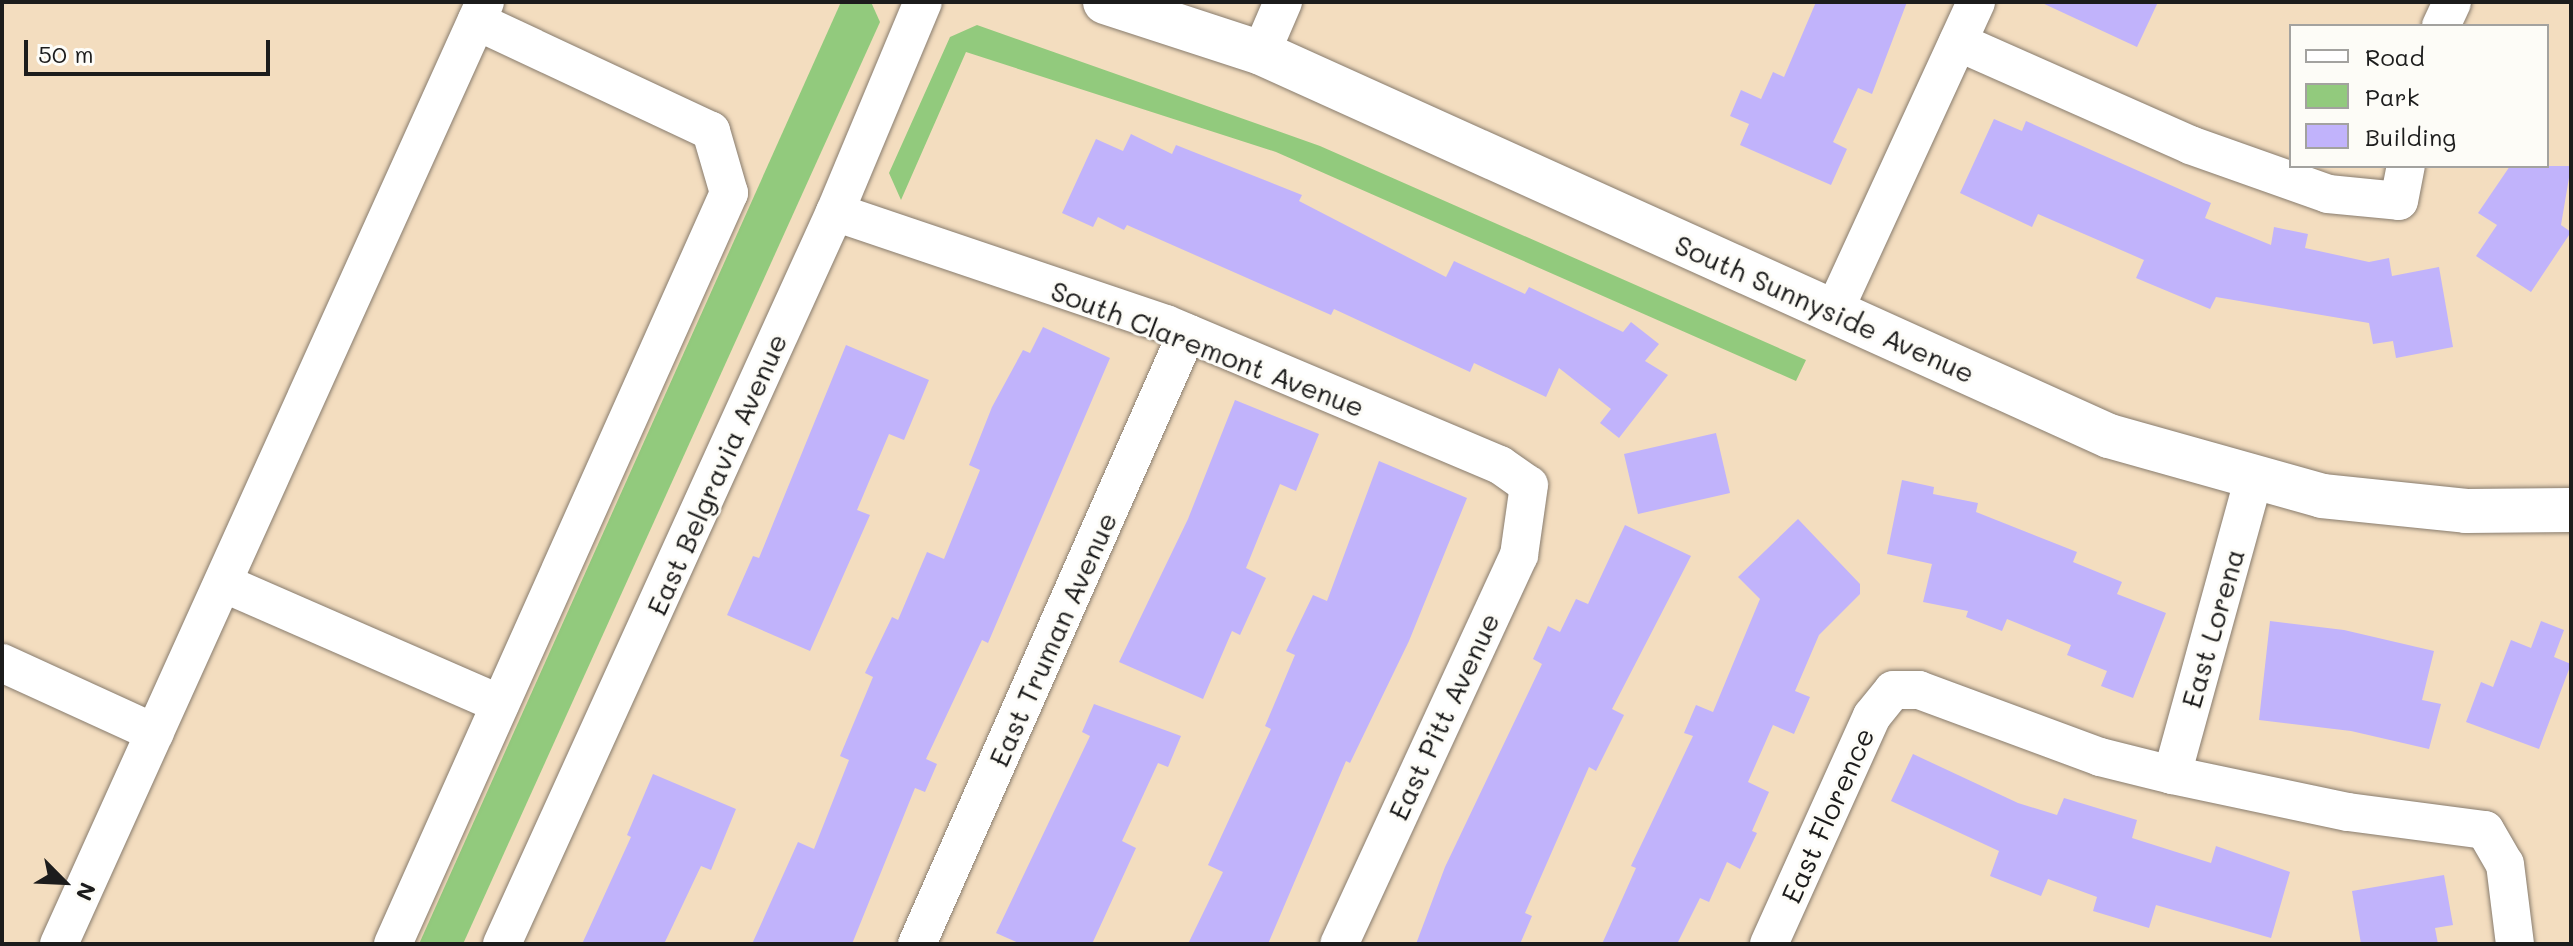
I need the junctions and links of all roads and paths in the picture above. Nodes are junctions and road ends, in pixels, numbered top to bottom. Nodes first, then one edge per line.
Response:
1 (923, 2) edge
2 (1105, 2) edge
3 (1283, 2) edge
4 (1976, 2) edge
5 (2452, 2) edge
6 (481, 12) edge
7 (2442, 24) edge
8 (1958, 42) junction
9 (1261, 53) junction
10 (2402, 184) edge
11 (835, 212) junction
12 (1834, 311) junction
13 (1187, 333) junction
14 (2253, 481) junction
15 (1529, 485) joint
16 (2571, 510) edge
17 (223, 583) junction
18 (2, 663) edge
19 (500, 704) junction
20 (155, 733) junction
21 (2172, 775) junction
22 (59, 944) edge
23 (393, 944) edge
24 (502, 944) edge
25 (917, 944) edge
26 (1339, 944) edge
27 (1769, 944) edge
28 (2515, 944) edge

1 - 11 street, East Belgravia Avenue
2 - 9 street, South Sunnyside Avenue
3 - 9 street
4 - 8 street
5 - 7 street
6 - 17 street
6 - 19 street
8 - 10 street
8 - 12 street
9 - 12 street, South Sunnyside Avenue
11 - 13 street, South Claremont Avenue
11 - 24 street, East Belgravia Avenue
12 - 14 street, South Sunnyside Avenue
13 - 15 street, South Claremont Avenue
13 - 25 street, East Truman Avenue
14 - 16 street, South Sunnyside Avenue
14 - 21 street, East Lorena
15 - 26 street, East Pitt Avenue
17 - 19 street
17 - 20 street
18 - 20 street
19 - 23 street
20 - 22 street
21 - 27 street, East Florence
21 - 28 street

